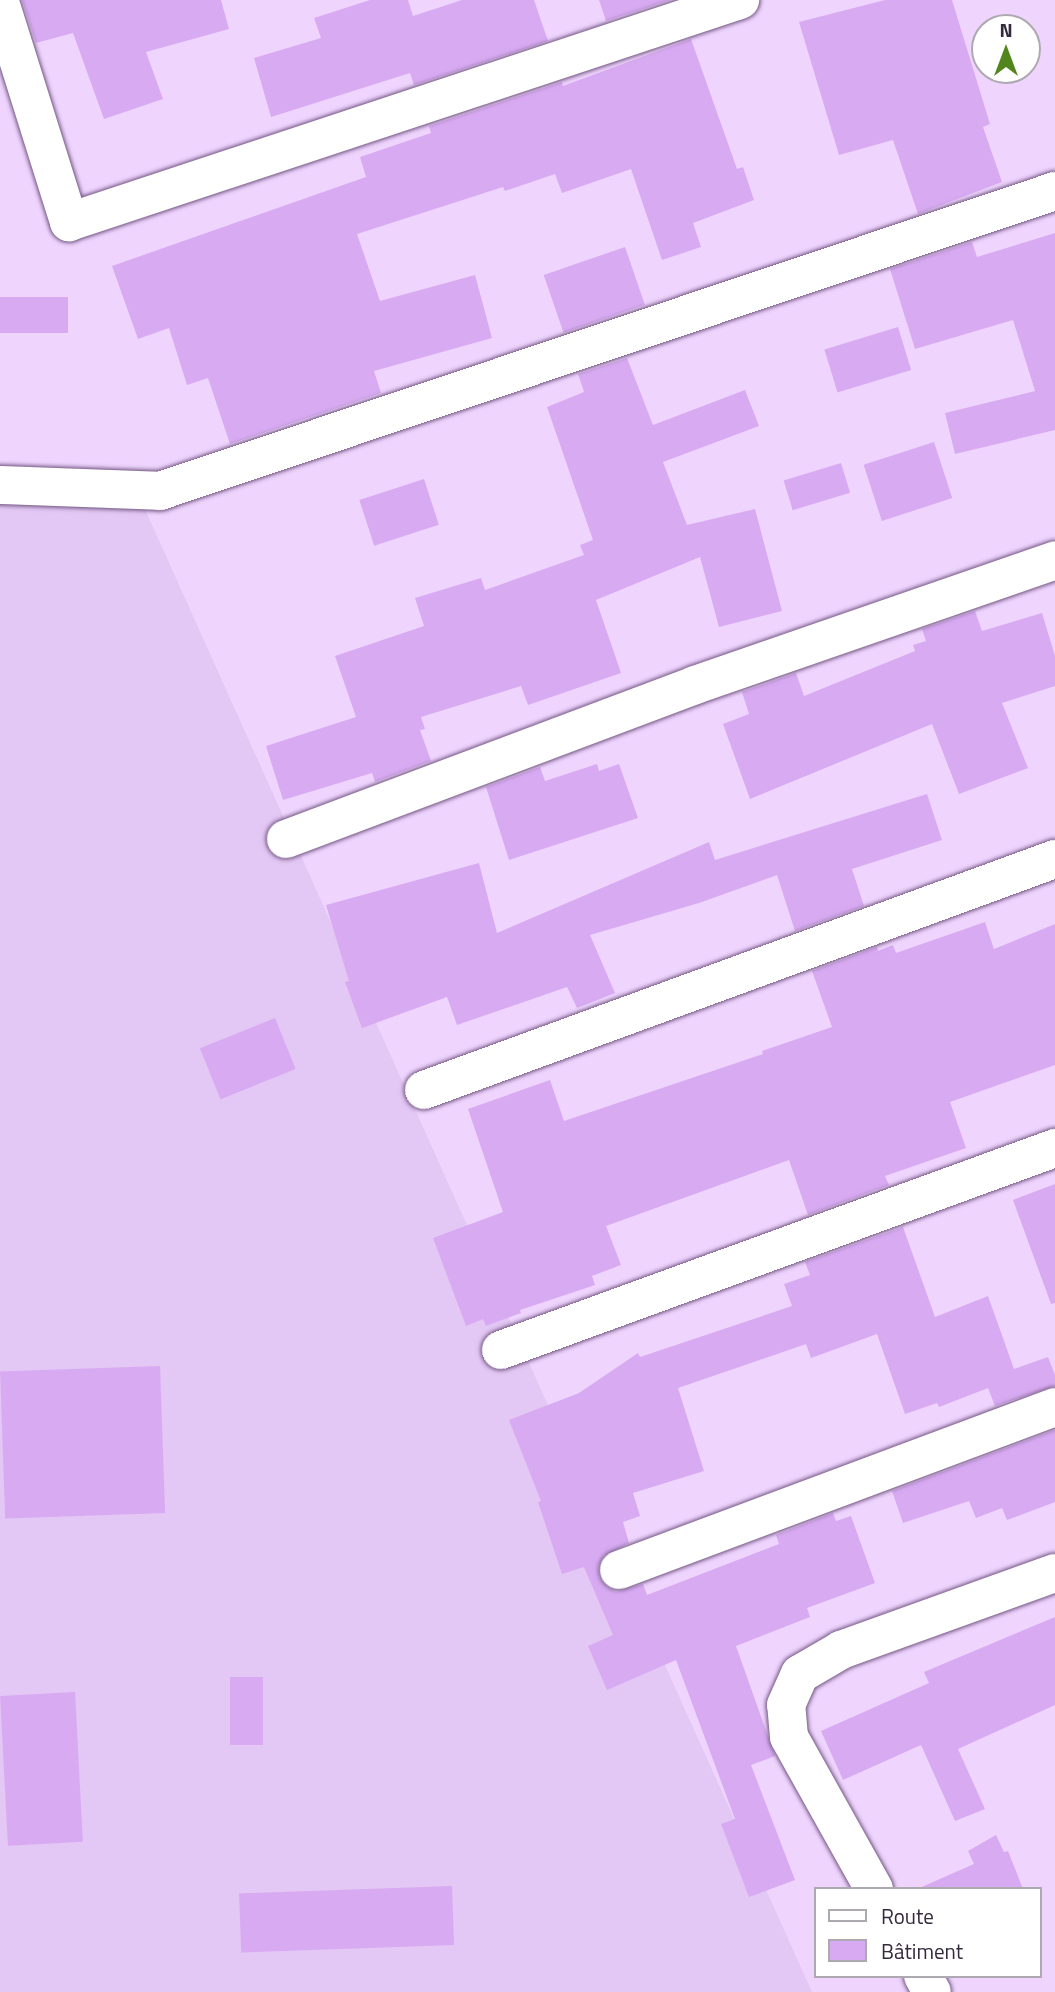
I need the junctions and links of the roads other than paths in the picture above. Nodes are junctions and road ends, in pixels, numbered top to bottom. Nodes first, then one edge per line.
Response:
1 (740, 0) edge
2 (0, 2) edge
3 (1055, 191) edge
4 (0, 485) edge
5 (1055, 560) edge
6 (286, 839) dead end
7 (1055, 859) edge
8 (424, 1090) dead end
9 (1055, 1148) edge
10 (501, 1350) dead end
11 (1055, 1407) edge
12 (619, 1570) dead end
13 (1055, 1573) edge
14 (873, 1887) edge

1 - 2 street
3 - 4 street
5 - 6 street
7 - 8 street
9 - 10 street
11 - 12 street
13 - 14 street

